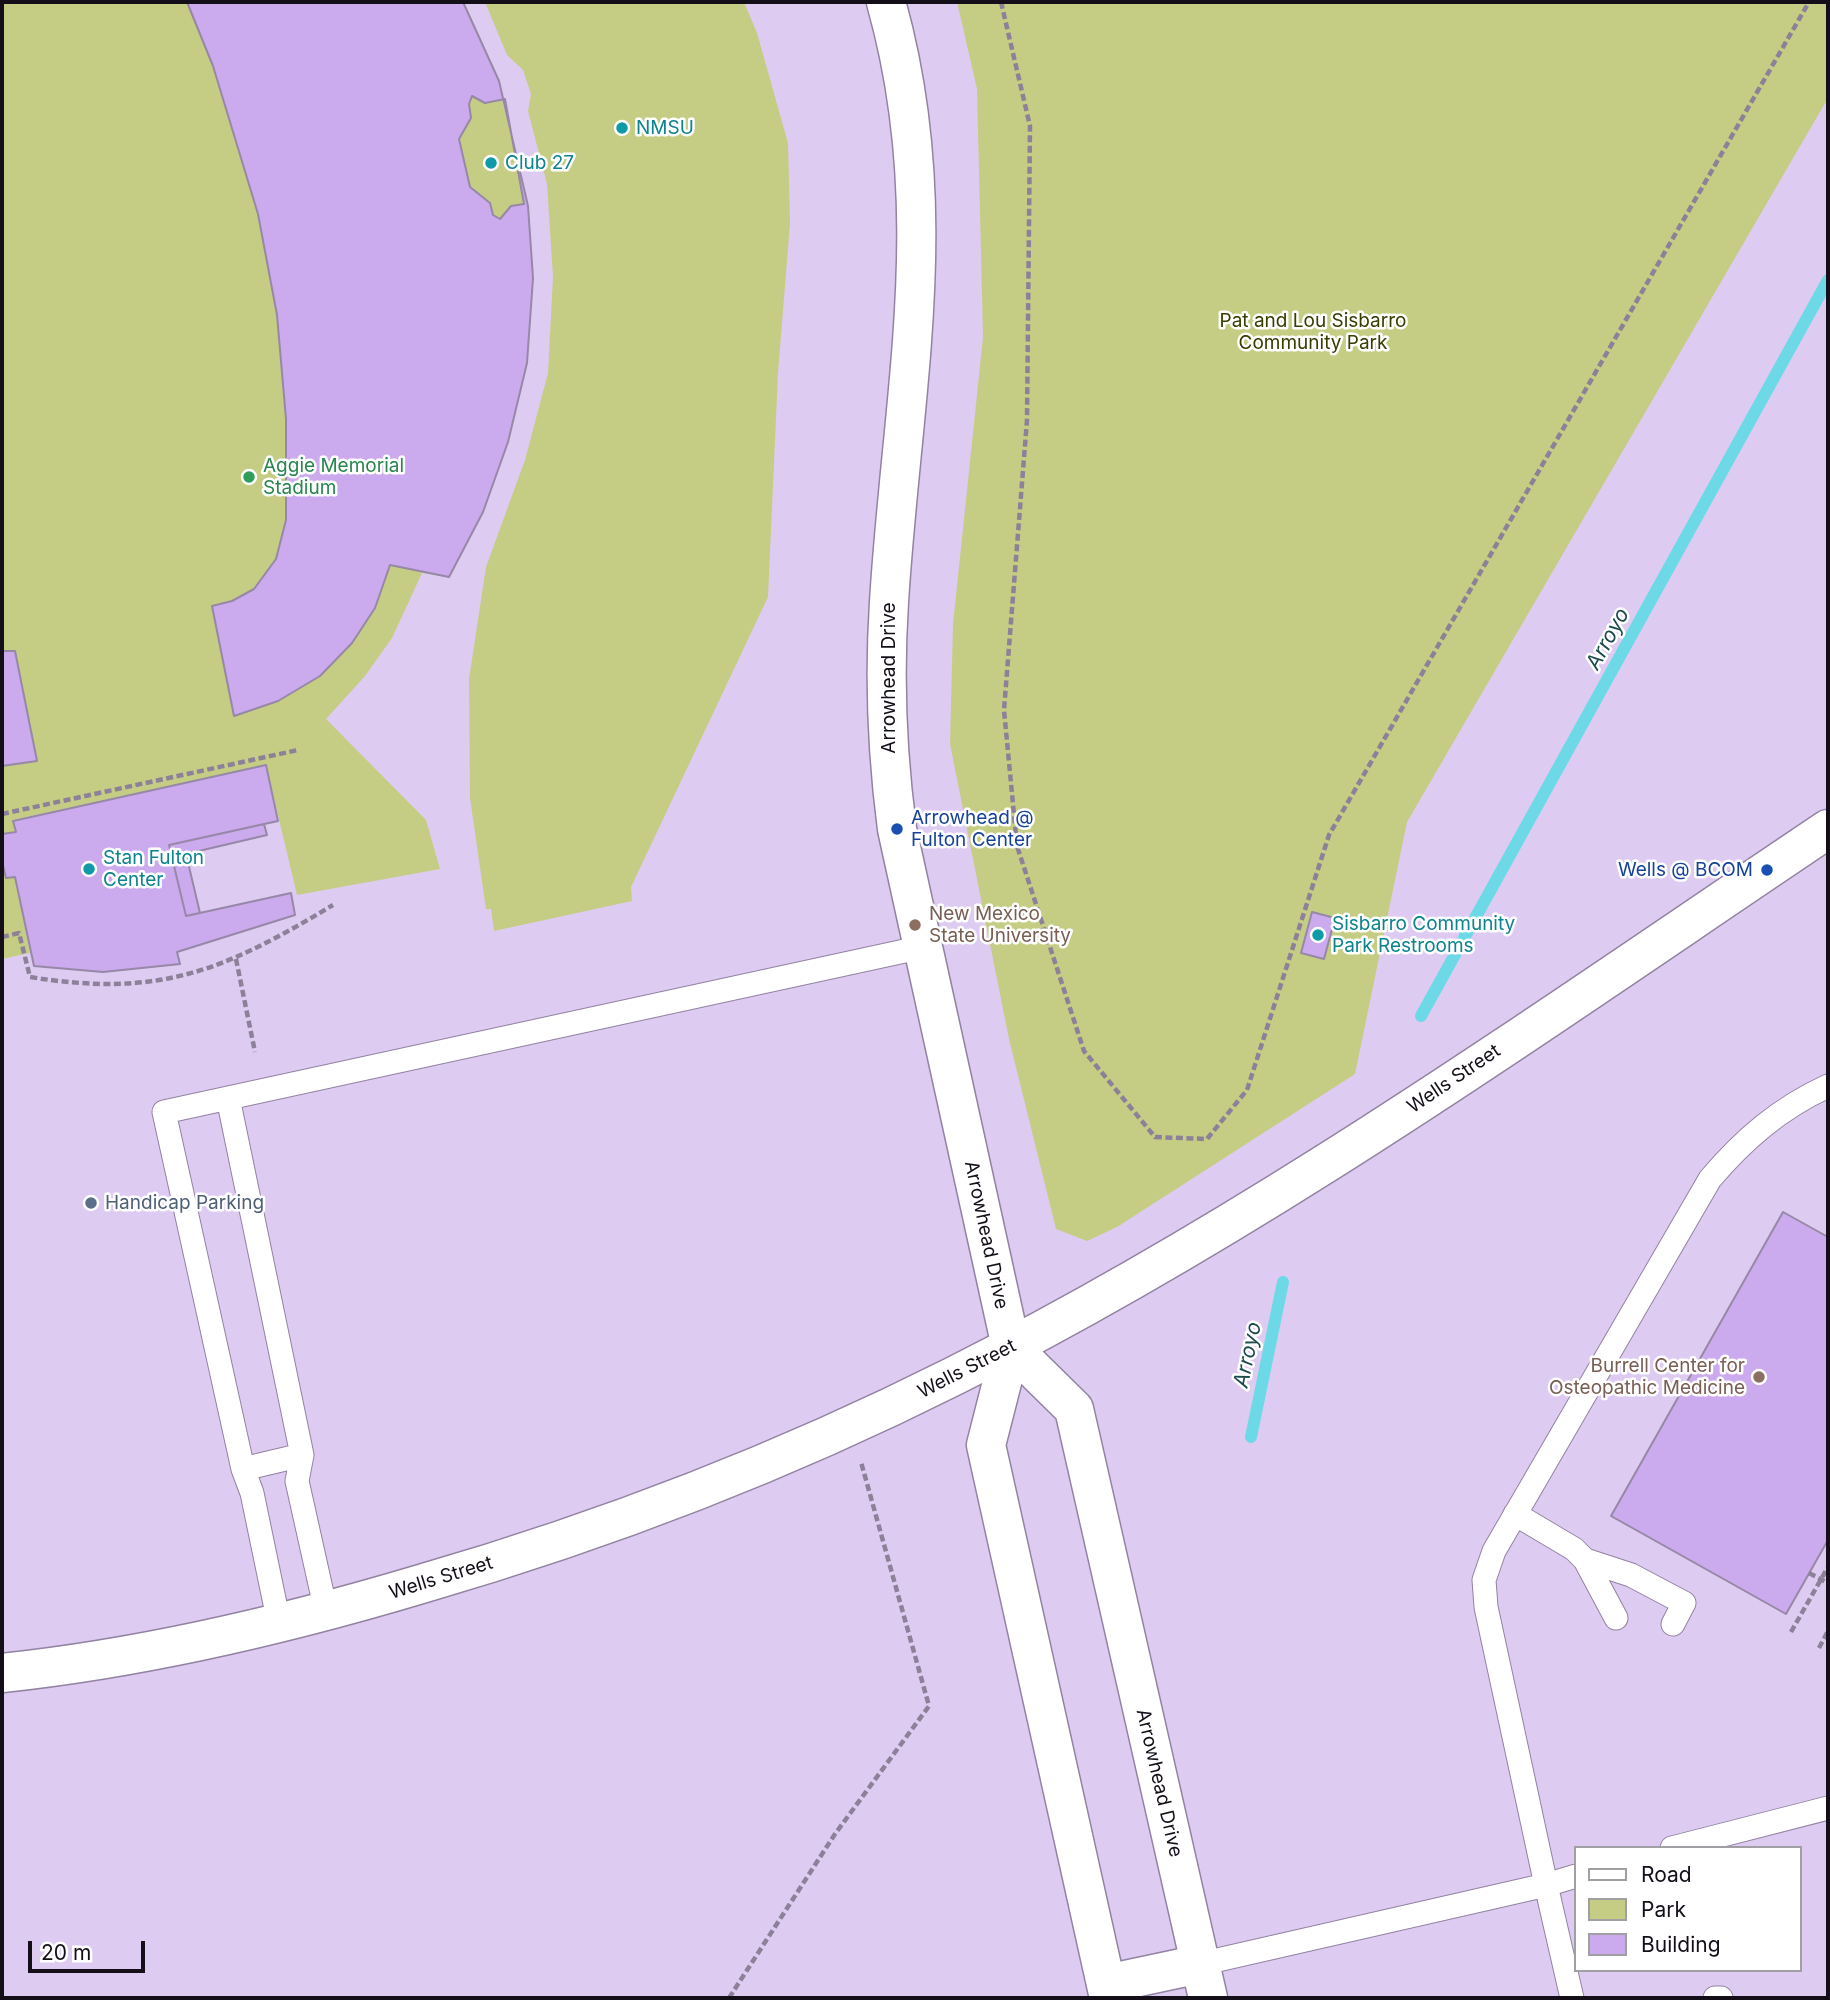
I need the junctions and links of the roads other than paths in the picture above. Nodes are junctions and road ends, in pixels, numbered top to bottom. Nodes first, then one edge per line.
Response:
1 (886, 2) edge
2 (1828, 829) edge
3 (923, 947) junction
4 (1828, 1086) edge
5 (228, 1098) junction
6 (1011, 1347) junction
7 (302, 1455) junction
8 (243, 1469) junction
9 (1515, 1514) junction
10 (1585, 1560) junction
11 (326, 1611) junction
12 (1616, 1618) dead end
13 (279, 1623) junction
14 (1673, 1624) dead end
15 (2, 1673) edge
16 (1828, 1808) edge
17 (1680, 1846) edge
18 (1574, 1877) edge
19 (1546, 1885) junction
20 (1204, 1981) edge
21 (1107, 1991) edge
22 (1572, 1998) edge
23 (1715, 1998) edge
24 (1721, 1998) edge

1 - 3 street, Arrowhead Drive
2 - 6 street, Wells Street
3 - 5 lane
3 - 6 street, Arrowhead Drive
4 - 9 lane
5 - 7 lane
5 - 8 lane
6 - 11 street, Wells Street
6 - 20 street, Arrowhead Drive
6 - 21 street, Arrowhead Drive
7 - 8 lane
7 - 11 lane
8 - 13 lane
9 - 10 lane
9 - 19 lane
10 - 12 lane
10 - 14 lane
11 - 13 street, Wells Street
13 - 15 street, Wells Street
16 - 17 lane
18 - 19 lane
19 - 20 lane
19 - 22 lane
20 - 21 street
23 - 24 lane

